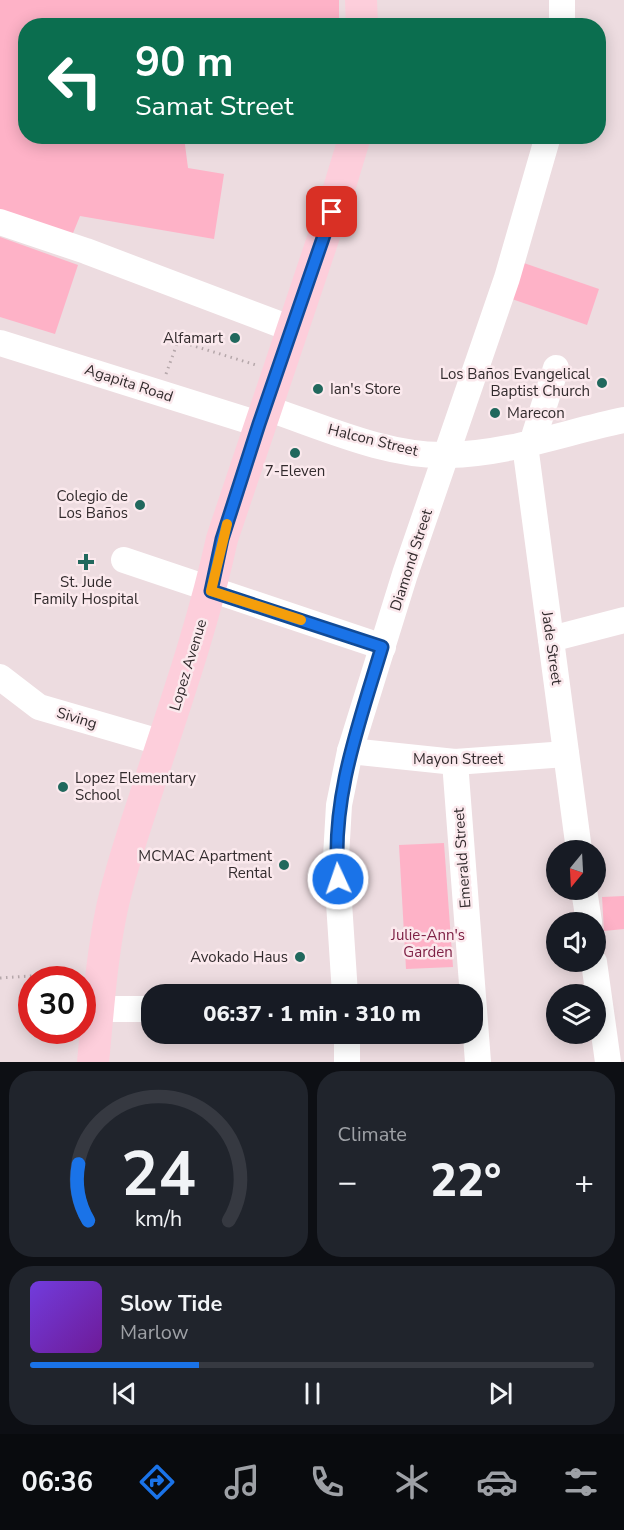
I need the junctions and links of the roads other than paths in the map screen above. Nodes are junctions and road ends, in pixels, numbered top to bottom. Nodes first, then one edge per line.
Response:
1 (361, 0) edge
2 (562, 0) edge
3 (362, 18) edge
4 (562, 18) edge
5 (352, 144) edge
6 (546, 144) edge
7 (0, 222) edge
8 (292, 329) junction
9 (0, 343) edge
10 (555, 368) dead end
11 (262, 416) junction
12 (624, 420) edge
13 (528, 444) junction
14 (446, 455) junction
15 (124, 560) dead end
16 (211, 591) junction
17 (624, 620) edge
18 (551, 639) junction
19 (382, 647) junction
20 (0, 677) edge
21 (163, 743) junction
22 (350, 751) junction
23 (566, 754) junction
24 (455, 762) junction
25 (578, 840) edge
26 (595, 972) edge
27 (344, 984) edge
28 (98, 1009) junction
29 (141, 1009) edge
30 (347, 1044) edge
31 (93, 1062) edge
32 (348, 1062) edge
33 (478, 1062) edge
34 (608, 1062) edge

1 - 3 main road
2 - 4 street
5 - 8 main road, Lopez Avenue
6 - 14 street, Diamond Street
7 - 8 street
8 - 11 main road, Lopez Avenue
9 - 11 street, Agapita Road
10 - 13 street
11 - 14 street, Halcon Street
11 - 16 main road, Lopez Avenue
12 - 13 street, Halcon Street
13 - 14 street, Halcon Street
13 - 18 street, Jade Street
14 - 19 street, Diamond Street
15 - 16 street
16 - 19 street
16 - 21 main road, Lopez Avenue
17 - 18 street
18 - 23 street, Jade Street
19 - 22 street, Diamond Street
20 - 21 street, Siving
21 - 28 main road, Lopez Avenue
22 - 24 street, Mayon Street
22 - 27 street, Diamond Street
23 - 24 street, Mayon Street
23 - 25 street, Jade Street
24 - 33 street, Emerald Street
26 - 34 street
28 - 29 street
28 - 31 main road, Lopez Avenue
30 - 32 street

